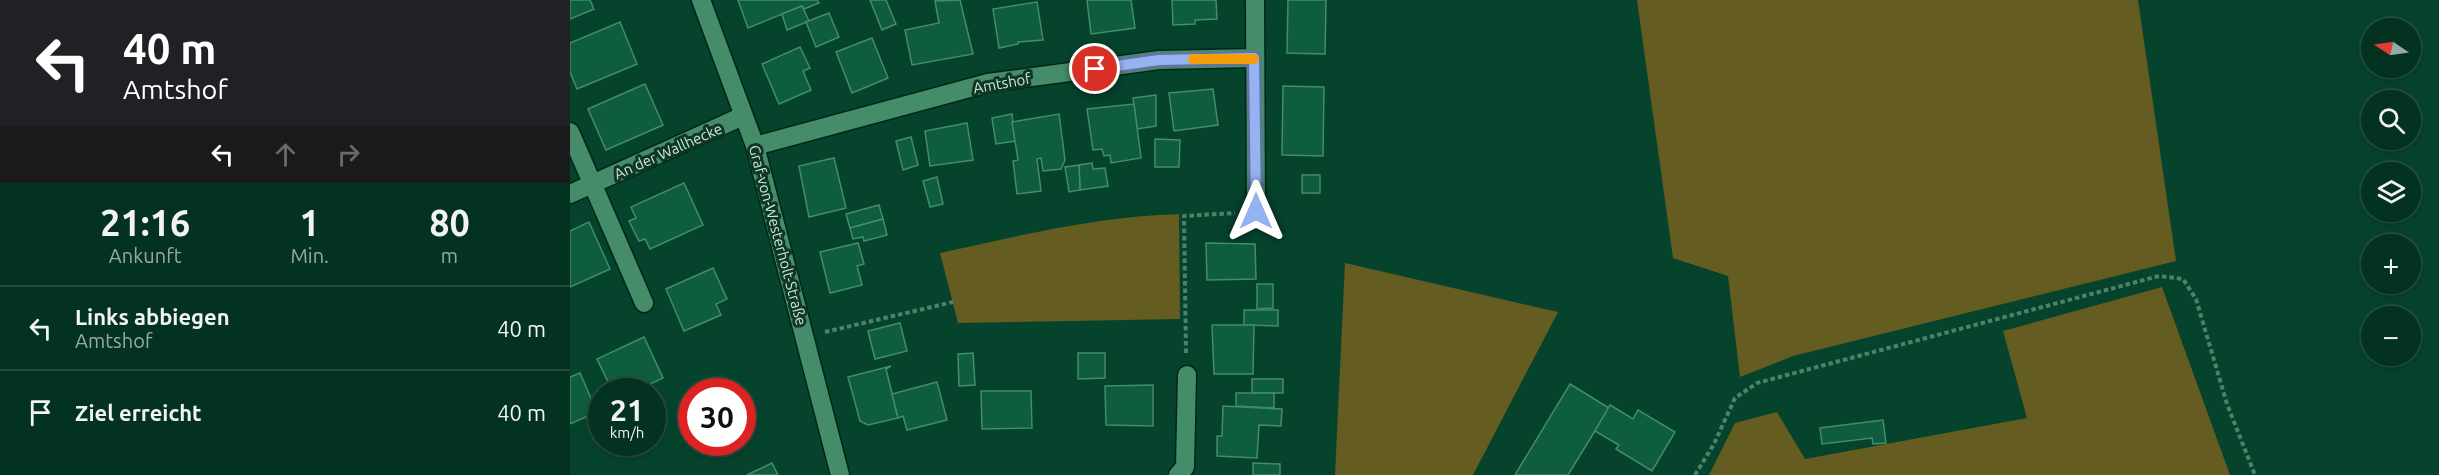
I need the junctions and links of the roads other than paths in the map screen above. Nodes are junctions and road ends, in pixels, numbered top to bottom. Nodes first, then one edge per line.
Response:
1 (700, 0) edge
2 (1256, 0) edge
3 (1254, 58) junction
4 (743, 116) junction
5 (570, 132) edge
6 (755, 146) junction
7 (592, 185) junction
8 (570, 194) edge
9 (1256, 211) road end
10 (644, 303) dead end
11 (1187, 375) road end
12 (840, 475) edge
13 (1178, 475) edge

1 - 4 street, Graf-von-Westerholt-Straße
2 - 3 street
3 - 6 street, Amtshof
3 - 9 street
4 - 6 street, Graf-von-Westerholt-Straße
4 - 7 street, An der Wallhecke
5 - 7 street
6 - 12 street, Graf-von-Westerholt-Straße
7 - 8 street, An der Wallhecke
7 - 10 street
11 - 13 street

